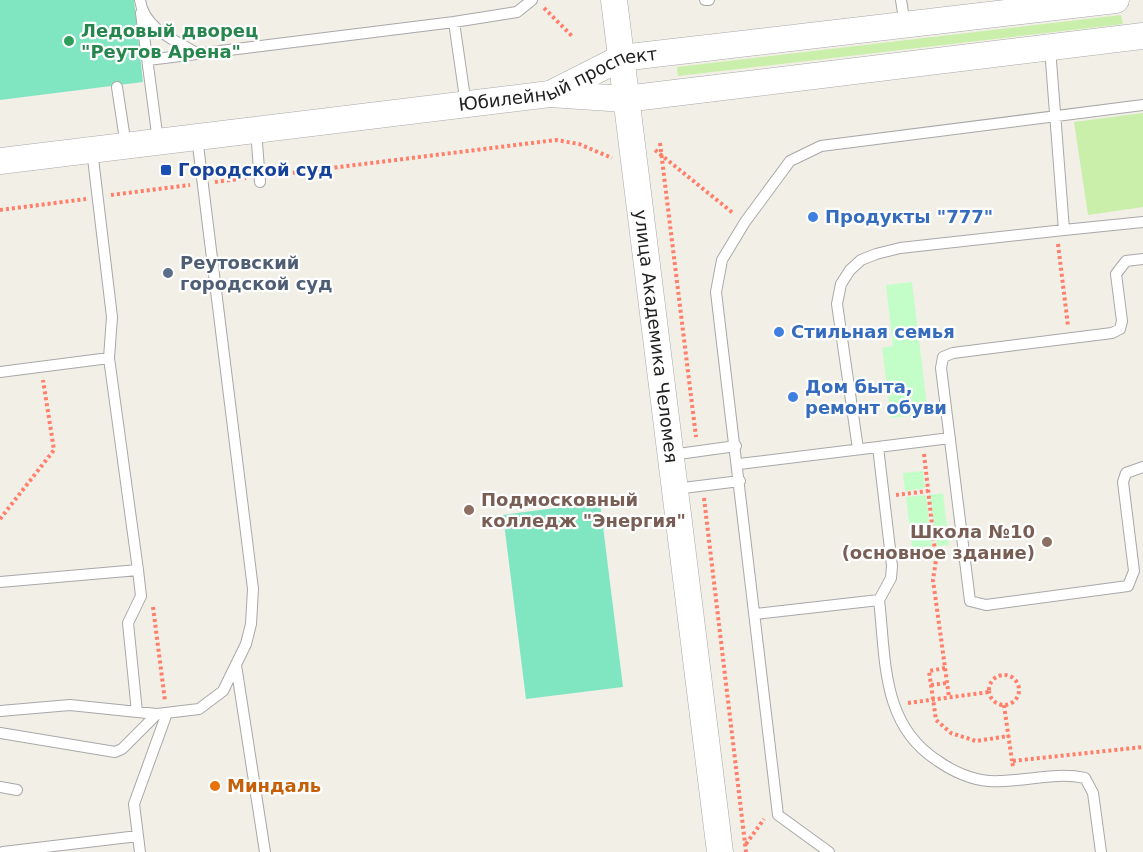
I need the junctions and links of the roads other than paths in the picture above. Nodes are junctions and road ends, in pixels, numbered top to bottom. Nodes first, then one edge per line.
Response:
1 (140, 0) edge
2 (534, 0) edge
3 (614, 0) edge
4 (1116, 0) edge
5 (903, 12) edge
6 (141, 13) junction
7 (454, 22) junction
8 (1143, 36) edge
9 (1050, 48) junction
10 (198, 54) junction
11 (621, 58) junction
12 (148, 60) junction
13 (117, 87) dead end
14 (550, 94) junction
15 (626, 99) junction
16 (466, 105) junction
17 (1143, 105) edge
18 (1055, 116) junction
19 (256, 130) junction
20 (197, 137) junction
21 (158, 142) junction
22 (126, 146) junction
23 (92, 150) junction
24 (0, 161) edge
25 (260, 179) road end
26 (1143, 222) edge
27 (1064, 230) junction
28 (1143, 259) edge
29 (109, 357) junction
30 (0, 372) edge
31 (950, 438) junction
32 (736, 446) junction
33 (878, 447) junction
34 (858, 449) junction
35 (670, 455) junction
36 (738, 464) junction
37 (1143, 467) edge
38 (741, 481) junction
39 (674, 489) junction
40 (138, 570) junction
41 (0, 582) edge
42 (879, 600) junction
43 (756, 614) junction
44 (236, 665) junction
45 (0, 711) edge
46 (137, 712) junction
47 (162, 714) junction
48 (0, 733) edge
49 (0, 787) edge
50 (17, 790) dead end
51 (138, 836) junction
52 (3, 852) edge
53 (140, 852) edge
54 (265, 852) edge
55 (720, 852) edge
56 (829, 852) edge
57 (1101, 852) edge

1 - 6 lane
2 - 7 lane
3 - 11 street, улица Академика Челомея
4 - 5 street, Юбилейный проспект
5 - 11 street, Юбилейный проспект
6 - 10 lane
6 - 12 lane
7 - 10 lane
7 - 16 lane
8 - 9 street, Юбилейный проспект
9 - 15 street, Юбилейный проспект
9 - 18 lane
10 - 12 lane
11 - 14 street, Юбилейный проспект
11 - 15 street, улица Академика Челомея
12 - 21 lane
13 - 22 lane
14 - 15 street, Юбилейный проспект
14 - 16 street, Юбилейный проспект
15 - 35 street, улица Академика Челомея
16 - 19 street, Юбилейный проспект
17 - 18 lane
18 - 27 lane
18 - 32 lane
19 - 20 street, Юбилейный проспект
19 - 25 lane
20 - 21 street, Юбилейный проспект
20 - 44 lane
21 - 22 street, Юбилейный проспект
22 - 23 street, Юбилейный проспект
23 - 24 street, Юбилейный проспект
23 - 29 lane
26 - 27 lane
27 - 34 lane
28 - 31 lane
29 - 30 lane
29 - 40 lane
31 - 33 lane
31 - 37 lane
32 - 35 lane
32 - 36 lane
33 - 34 lane
33 - 42 lane
34 - 36 lane
35 - 39 street, улица Академика Челомея
36 - 38 lane
38 - 39 lane
38 - 43 lane
39 - 55 street, улица Академика Челомея
40 - 41 lane
40 - 46 lane
42 - 43 lane
42 - 57 lane
43 - 56 lane
44 - 47 lane
44 - 54 lane
45 - 46 lane
46 - 47 lane
47 - 48 lane
47 - 51 lane
49 - 50 lane
51 - 52 lane
51 - 53 lane

